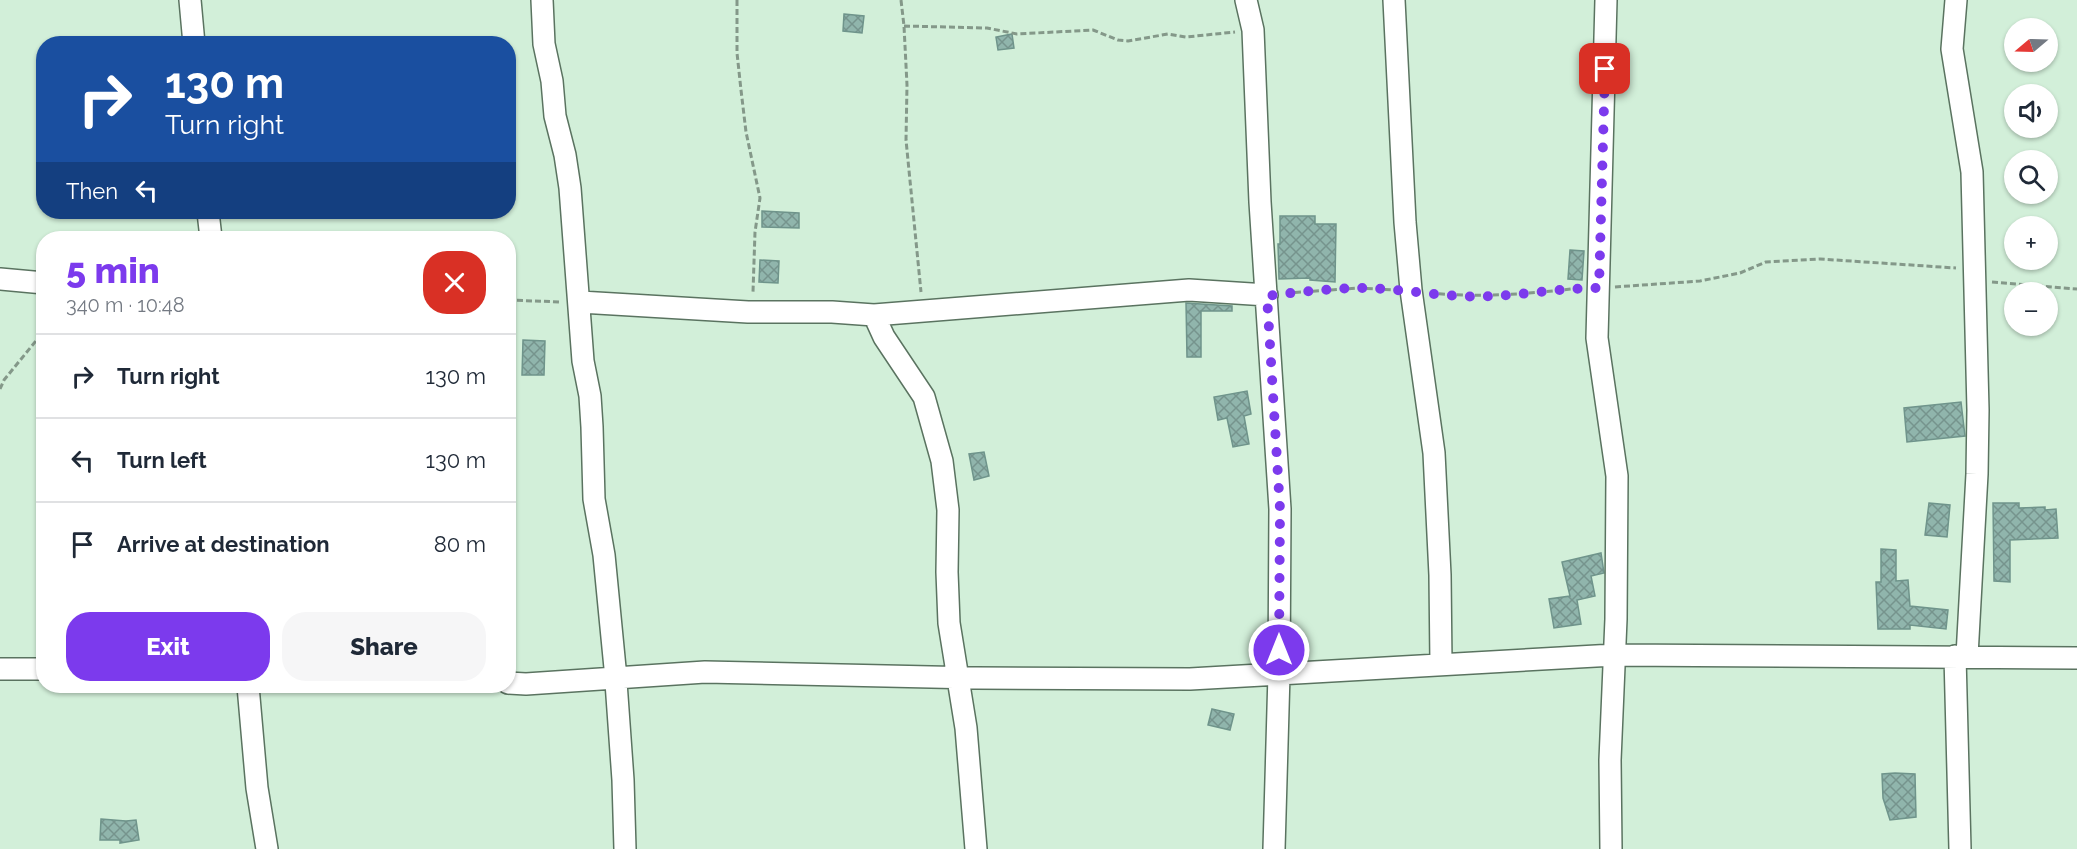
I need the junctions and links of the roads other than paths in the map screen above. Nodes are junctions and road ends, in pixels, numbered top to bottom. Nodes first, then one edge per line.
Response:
1 (190, 0) edge
2 (542, 0) edge
3 (1246, 0) edge
4 (1394, 0) edge
5 (1606, 0) edge
6 (1956, 0) edge
7 (193, 36) edge
8 (0, 279) edge
9 (36, 282) edge
10 (1267, 296) junction
11 (580, 302) junction
12 (874, 315) junction
13 (1614, 655) junction
14 (1961, 656) junction
15 (2077, 658) edge
16 (1441, 664) junction
17 (0, 669) edge
18 (36, 669) edge
19 (1279, 674) junction
20 (957, 677) junction
21 (616, 678) junction
22 (516, 683) edge
23 (249, 693) edge
24 (267, 849) edge
25 (625, 849) edge
26 (976, 849) edge
27 (1274, 849) edge
28 (1611, 849) edge
29 (1960, 849) edge

1 - 7 street
2 - 11 street
3 - 10 street
4 - 16 street
5 - 13 street
6 - 14 street
8 - 9 street
10 - 12 street
10 - 19 street
11 - 12 street
11 - 21 street
12 - 20 street
13 - 14 street
13 - 16 street
13 - 28 street
14 - 15 street
14 - 29 street
16 - 19 street
17 - 18 street
19 - 20 street
19 - 27 street
20 - 21 street
20 - 26 street
21 - 22 street
21 - 25 street
23 - 24 street

